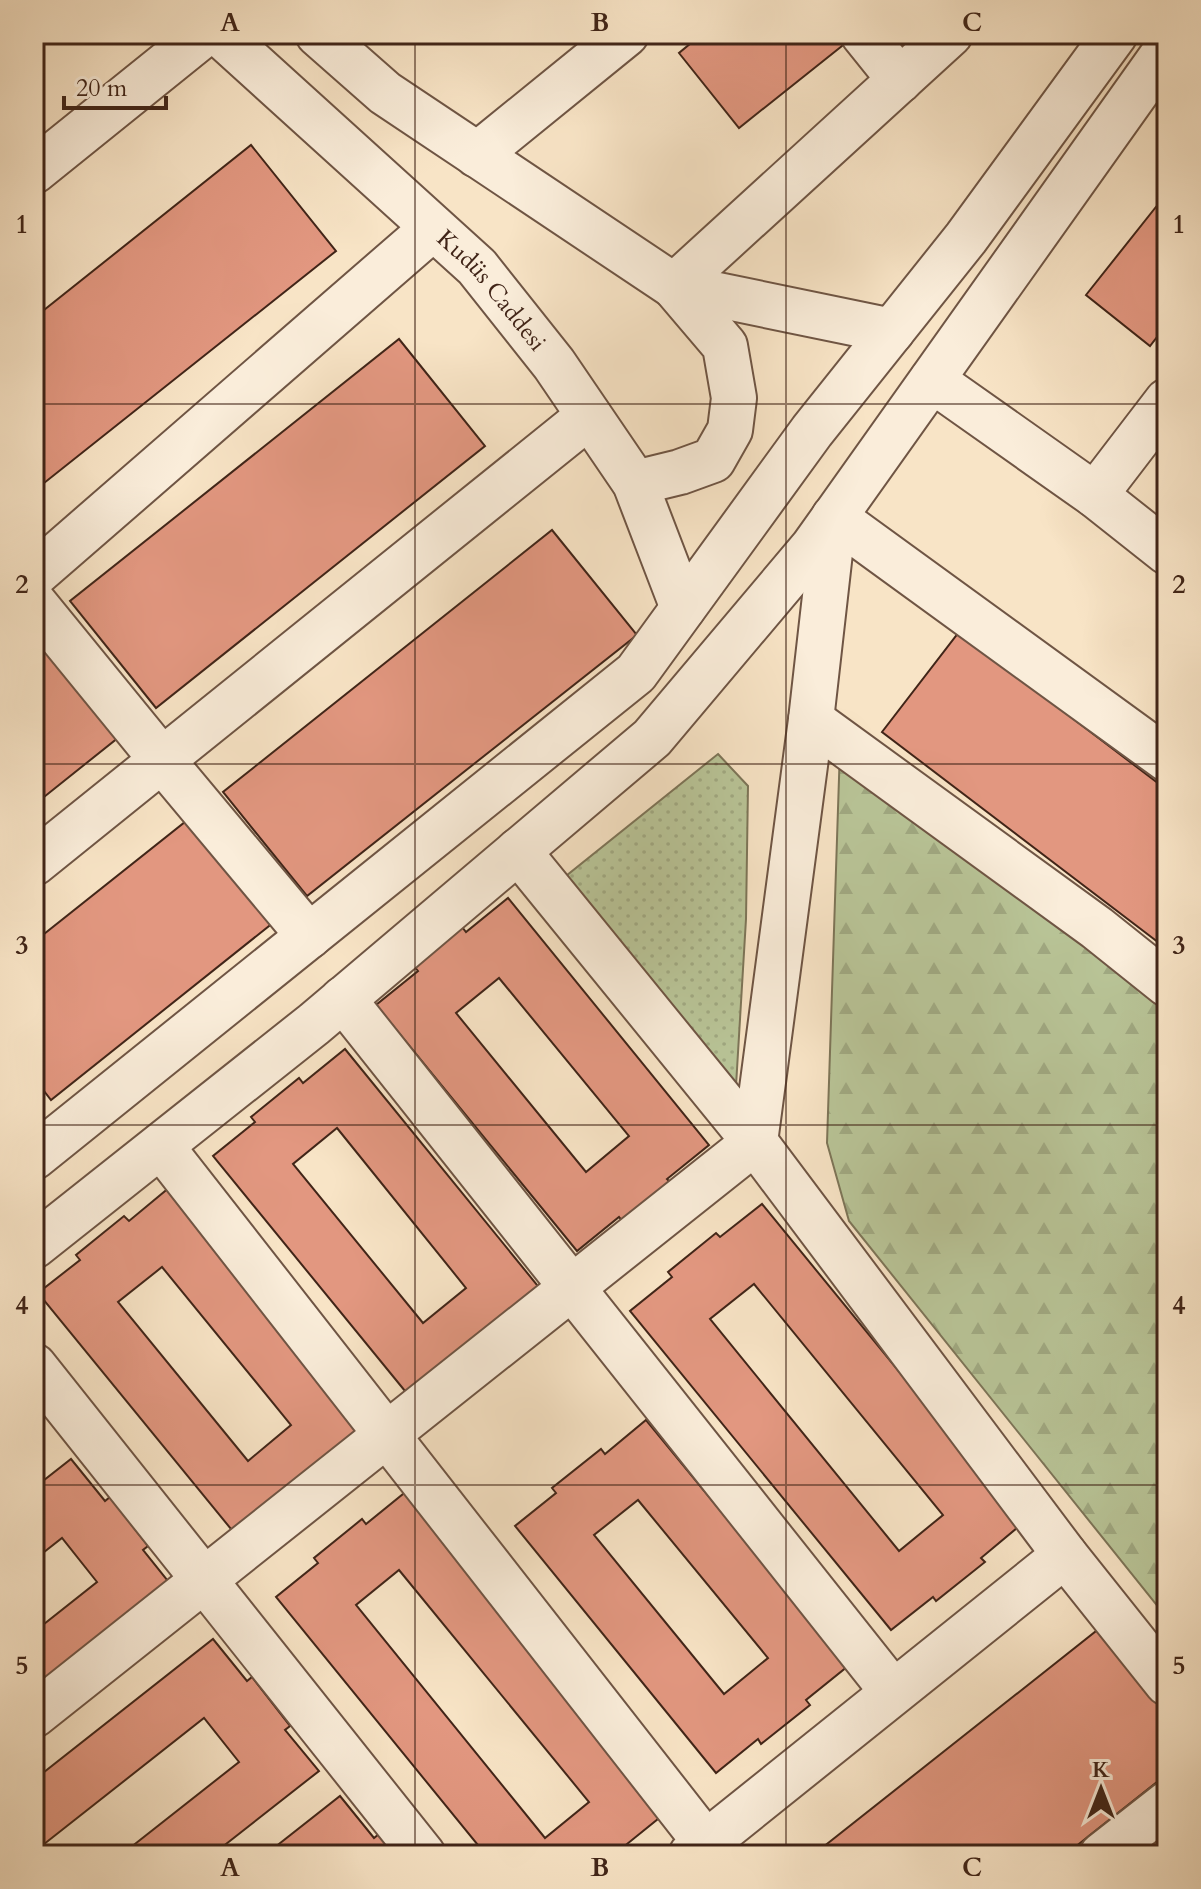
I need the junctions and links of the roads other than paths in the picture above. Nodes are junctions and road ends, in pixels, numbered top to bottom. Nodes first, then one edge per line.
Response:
1 (204, 34) edge
2 (220, 34) edge
3 (626, 34) edge
4 (863, 34) edge
5 (950, 34) edge
6 (1115, 34) edge
7 (332, 38) edge
8 (1167, 49) edge
9 (900, 80) junction
10 (477, 155) junction
11 (34, 171) edge
12 (433, 228) junction
13 (674, 286) junction
14 (892, 331) junction
15 (932, 380) junction
16 (1167, 401) edge
17 (589, 416) junction
18 (635, 483) junction
19 (1095, 495) junction
20 (834, 517) junction
21 (1167, 552) edge
22 (34, 575) edge
23 (34, 603) edge
24 (683, 608) junction
25 (811, 720) junction
26 (1167, 759) edge
27 (162, 760) junction
28 (518, 851) junction
29 (34, 863) edge
30 (309, 936) junction
31 (1167, 984) edge
32 (343, 999) junction
33 (755, 1142) junction
34 (161, 1146) junction
35 (35, 1156) edge
36 (34, 1246) edge
37 (571, 1288) junction
38 (34, 1366) edge
39 (387, 1434) junction
40 (1065, 1555) junction
41 (204, 1580) junction
42 (1167, 1683) edge
43 (893, 1692) junction
44 (34, 1715) edge
45 (1167, 1804) edge
46 (699, 1849) edge
47 (423, 1855) edge
48 (1102, 1855) edge

1 - 11 street
2 - 12 street, Kudüs Caddesi
3 - 10 street
4 - 9 street
5 - 9 street
6 - 14 street
7 - 10 street
8 - 15 street
9 - 13 street
10 - 13 street
12 - 17 street, Kudüs Caddesi
12 - 22 street
13 - 14 street
13 - 18 street
14 - 24 street
15 - 19 street
15 - 20 street
16 - 19 street
17 - 18 street, Kudüs Caddesi
17 - 27 street
18 - 24 street, Kudüs Caddesi
19 - 21 street
20 - 25 street
20 - 26 street
20 - 28 street
23 - 27 street
24 - 30 street
25 - 31 street
25 - 33 street
27 - 29 street
27 - 30 street
28 - 32 street
28 - 33 street
30 - 35 street
32 - 34 street
32 - 37 street
33 - 37 street
33 - 40 street
34 - 36 street
34 - 39 street
37 - 39 street
37 - 43 street
38 - 41 street
39 - 41 street
39 - 46 street
40 - 42 street
40 - 43 street
41 - 44 street
41 - 47 street
43 - 46 street
45 - 48 street

